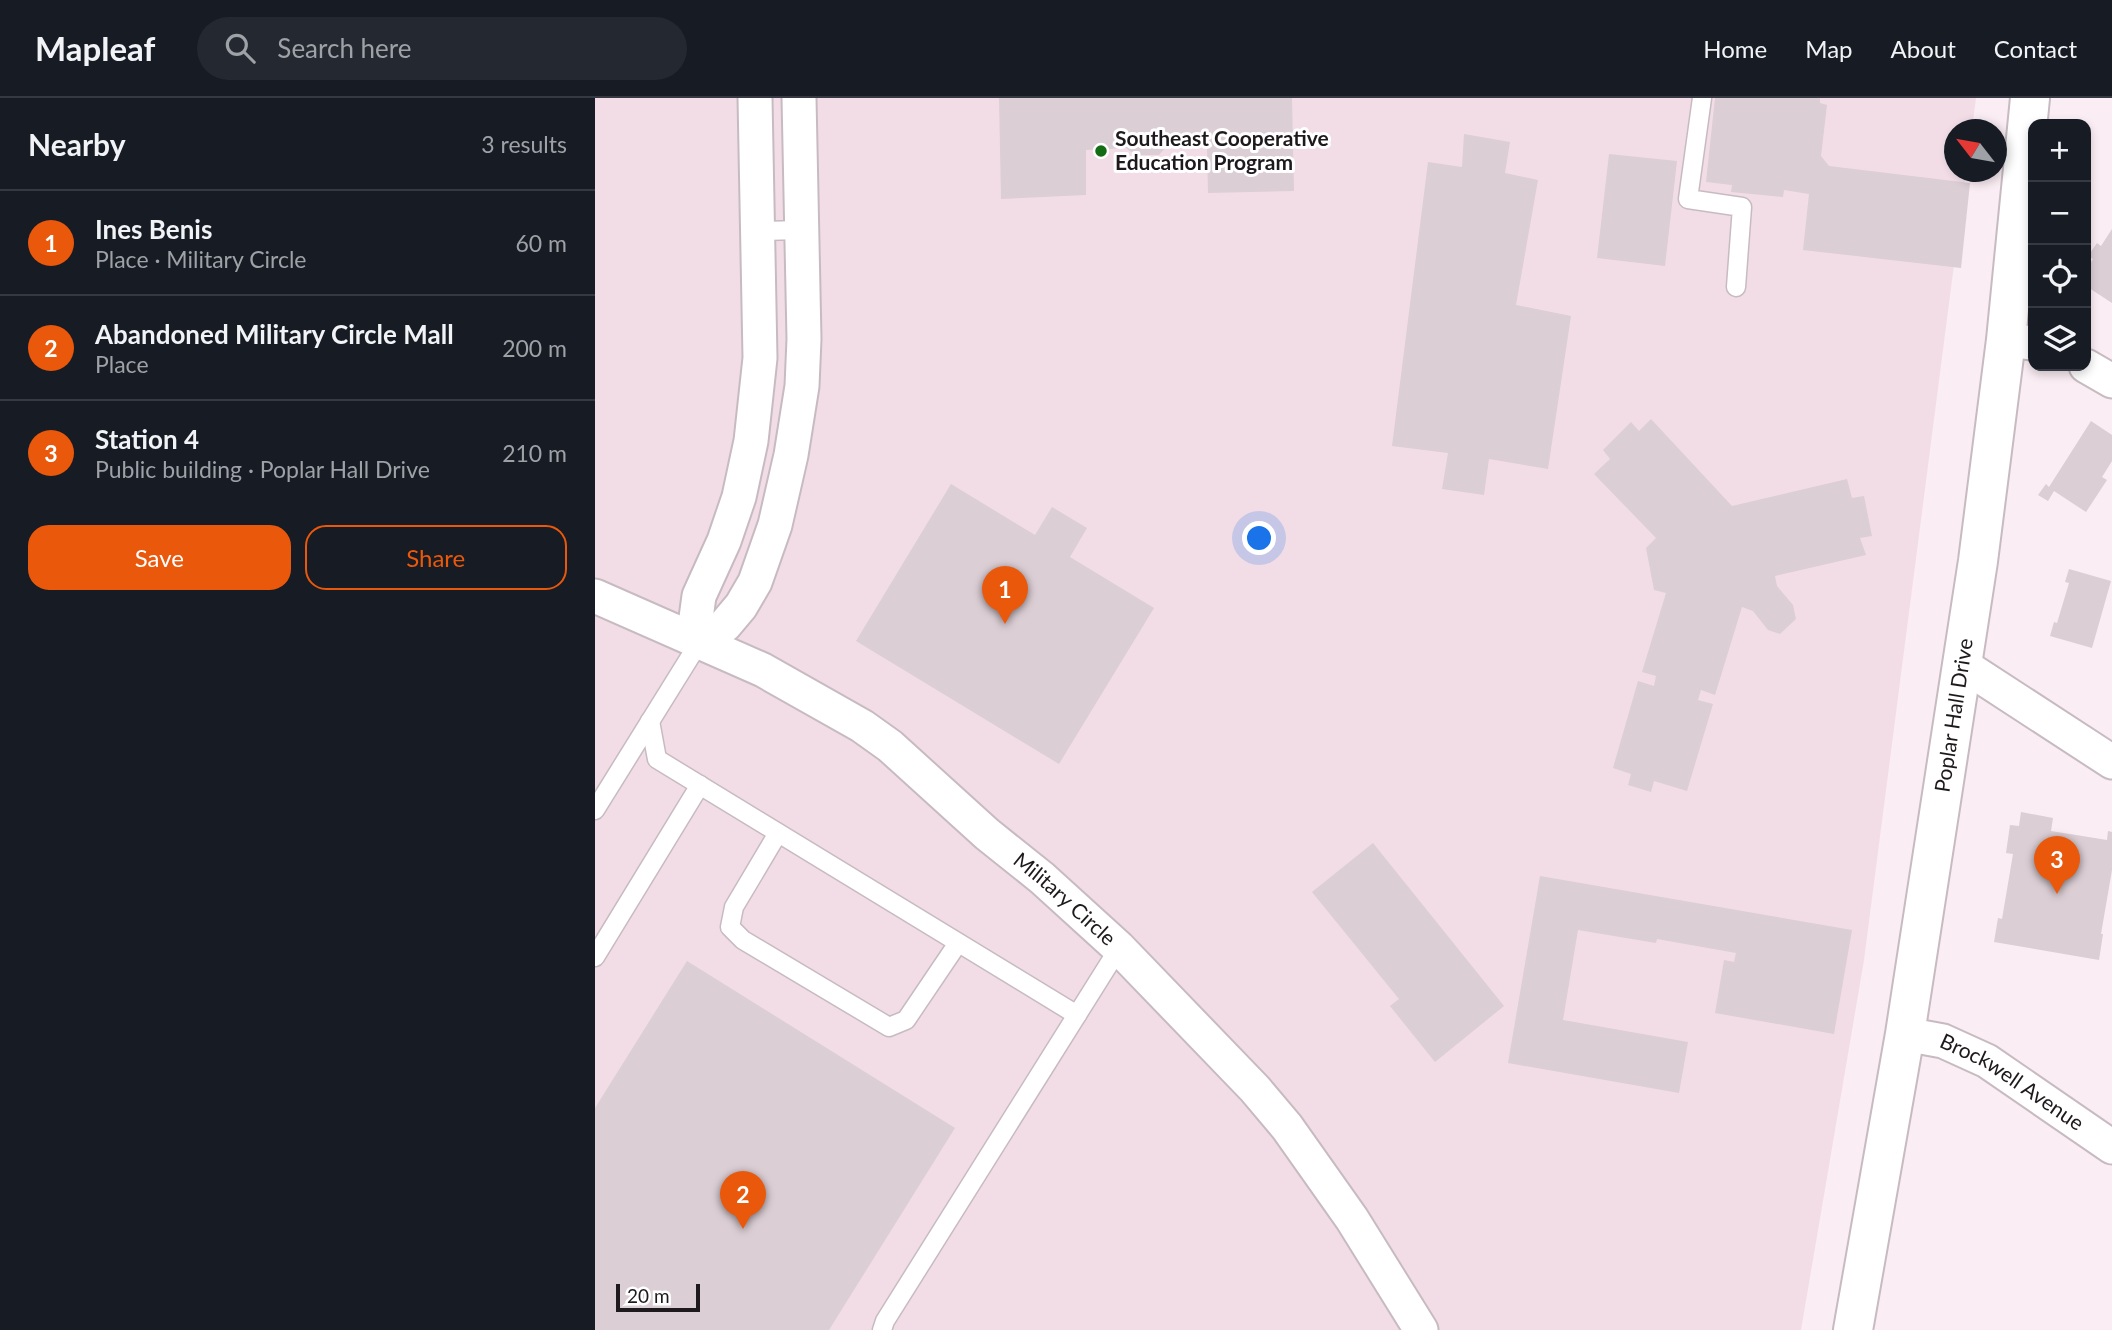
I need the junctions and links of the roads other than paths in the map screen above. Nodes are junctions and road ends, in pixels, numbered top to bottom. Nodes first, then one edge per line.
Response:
1 (755, 98) edge
2 (799, 98) edge
3 (1702, 98) edge
4 (2030, 98) edge
5 (802, 230) junction
6 (758, 231) junction
7 (1736, 287) dead end
8 (2019, 341) edge
9 (2091, 369) edge
10 (2112, 381) edge
11 (595, 596) edge
12 (701, 641) junction
13 (1963, 665) junction
14 (650, 721) junction
15 (2112, 762) edge
16 (700, 785) junction
17 (595, 810) edge
18 (778, 833) junction
19 (958, 943) junction
20 (1119, 948) junction
21 (595, 957) edge
22 (1077, 1015) junction
23 (1905, 1034) junction
24 (2112, 1147) edge
25 (882, 1330) edge
26 (1420, 1330) edge
27 (1853, 1330) edge

1 - 6 street
2 - 5 street
3 - 7 lane
4 - 8 street, Poplar Hall Drive
5 - 6 lane
5 - 12 street
6 - 12 street
8 - 13 street, Poplar Hall Drive
9 - 10 street
11 - 12 street, Military Circle
12 - 14 lane
12 - 20 street, Military Circle
13 - 15 street
13 - 23 street, Poplar Hall Drive
14 - 16 lane
14 - 17 lane
16 - 18 lane
16 - 21 lane
18 - 19 lane
18 - 19 lane
19 - 22 lane
20 - 22 lane
20 - 26 street, Military Circle
22 - 25 lane
23 - 24 street, Brockwell Avenue
23 - 27 street, Poplar Hall Drive

